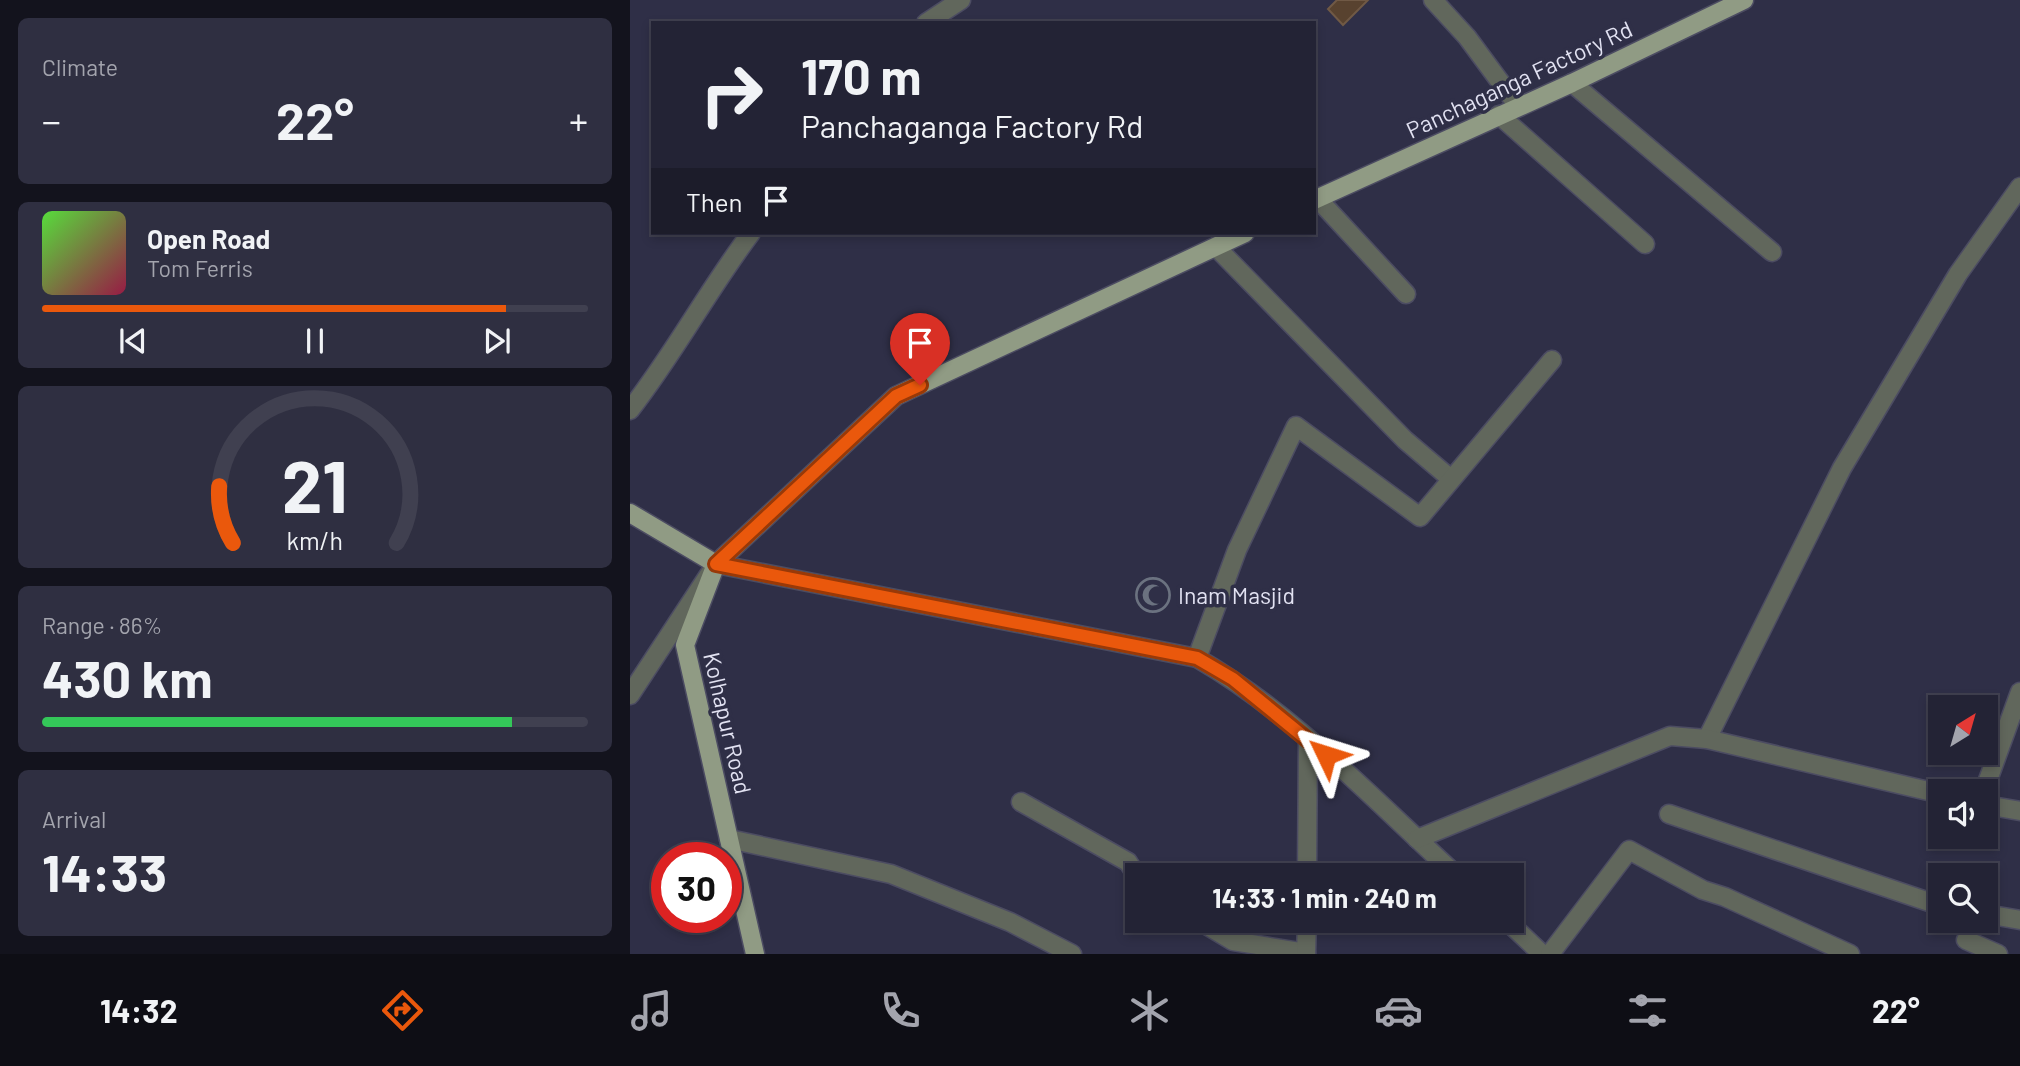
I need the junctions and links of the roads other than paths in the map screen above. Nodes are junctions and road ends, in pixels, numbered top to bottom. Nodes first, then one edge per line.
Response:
1 (961, 0) edge
2 (1433, 0) edge
3 (1744, 0) edge
4 (929, 21) edge
5 (1572, 83) junction
6 (1518, 106) junction
7 (1499, 115) junction
8 (2020, 187) edge
9 (1316, 200) edge
10 (750, 235) edge
11 (1241, 235) edge
12 (1645, 244) dead end
13 (1216, 247) junction
14 (1772, 252) dead end
15 (1406, 294) dead end
16 (1552, 360) dead end
17 (630, 410) edge
18 (1451, 479) junction
19 (630, 513) edge
20 (716, 564) junction
21 (1197, 658) junction
22 (2020, 692) edge
23 (630, 695) edge
24 (1307, 739) junction
25 (1707, 739) junction
26 (1988, 779) edge
27 (1928, 791) edge
28 (1021, 802) dead end
29 (1998, 807) edge
30 (2020, 811) edge
31 (1669, 814) dead end
32 (729, 839) junction
33 (1417, 839) junction
34 (1129, 863) edge
35 (1307, 863) edge
36 (1443, 863) edge
37 (1928, 902) edge
38 (1998, 916) edge
39 (2020, 920) edge
40 (1220, 933) edge
41 (1307, 933) edge
42 (1520, 933) edge
43 (1966, 940) dead end
44 (1306, 953) edge
45 (755, 954) edge
46 (1072, 954) edge
47 (1542, 954) edge
48 (1550, 954) edge
49 (1850, 954) edge
50 (1998, 954) edge

1 - 4 street
2 - 6 street
3 - 5 main road, Panchaganga Factory Rd
5 - 6 main road, Panchaganga Factory Rd
5 - 14 street
6 - 7 main road, Panchaganga Factory Rd
7 - 9 main road, Panchaganga Factory Rd
7 - 12 street
8 - 25 street
9 - 15 street
10 - 17 street
11 - 13 main road
13 - 18 street
13 - 20 main road
16 - 18 street
18 - 21 street
19 - 20 main road
20 - 21 street
20 - 23 street
20 - 32 main road, Kolhapur Road
21 - 24 street
22 - 26 street
24 - 33 street
24 - 35 street
25 - 27 street
25 - 33 street
28 - 34 street
29 - 30 street
31 - 37 street
32 - 45 main road, Kolhapur Road
32 - 46 street
33 - 36 street
38 - 39 street
40 - 44 street
41 - 44 street
42 - 47 street
43 - 50 street
48 - 49 street

